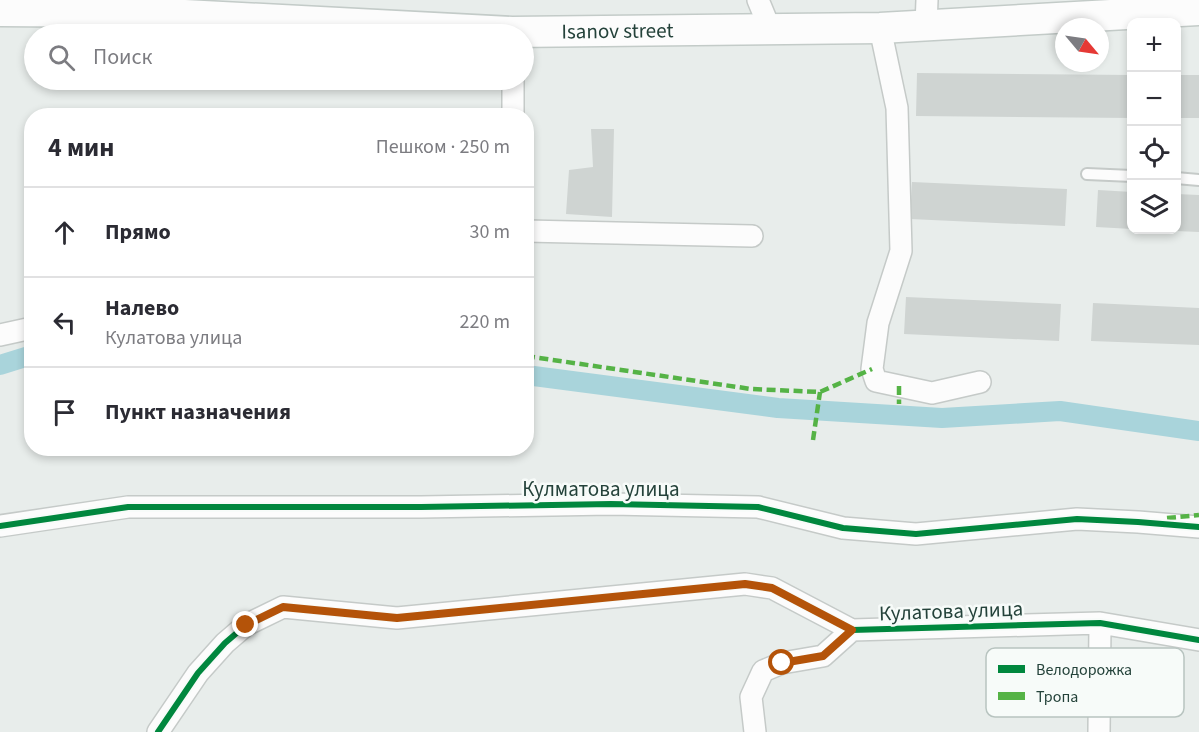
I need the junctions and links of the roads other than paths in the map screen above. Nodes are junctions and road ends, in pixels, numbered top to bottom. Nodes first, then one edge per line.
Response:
1 (758, 0) edge
2 (1190, 7) edge
3 (0, 11) edge
4 (926, 13) edge
5 (347, 24) edge
6 (880, 28) junction
7 (770, 29) junction
8 (534, 33) edge
9 (513, 90) edge
10 (513, 108) edge
11 (1087, 174) dead end
12 (1127, 176) edge
13 (1181, 178) edge
14 (1199, 180) edge
15 (534, 231) edge
16 (752, 236) dead end
17 (24, 330) edge
18 (0, 336) edge
19 (980, 382) dead end
20 (0, 526) edge
21 (1199, 527) edge
22 (1100, 623) junction
23 (852, 630) junction
24 (1199, 640) edge
25 (1100, 648) edge
26 (1099, 717) edge
27 (158, 732) edge
28 (755, 732) edge
29 (1099, 732) edge

1 - 7 street
2 - 4 main road, Isanov street
3 - 5 main road, Isanov street
4 - 6 main road, Isanov street
6 - 7 main road, Isanov street
6 - 19 street
7 - 8 main road, Isanov street
9 - 10 street
11 - 12 lane
13 - 14 lane
15 - 16 street
17 - 18 street
20 - 21 street, Кулматова улица
22 - 23 street, Кулатова улица
22 - 24 street, Кулатова улица
22 - 25 street
23 - 27 street, Кулатова улица
23 - 28 street
26 - 29 street

